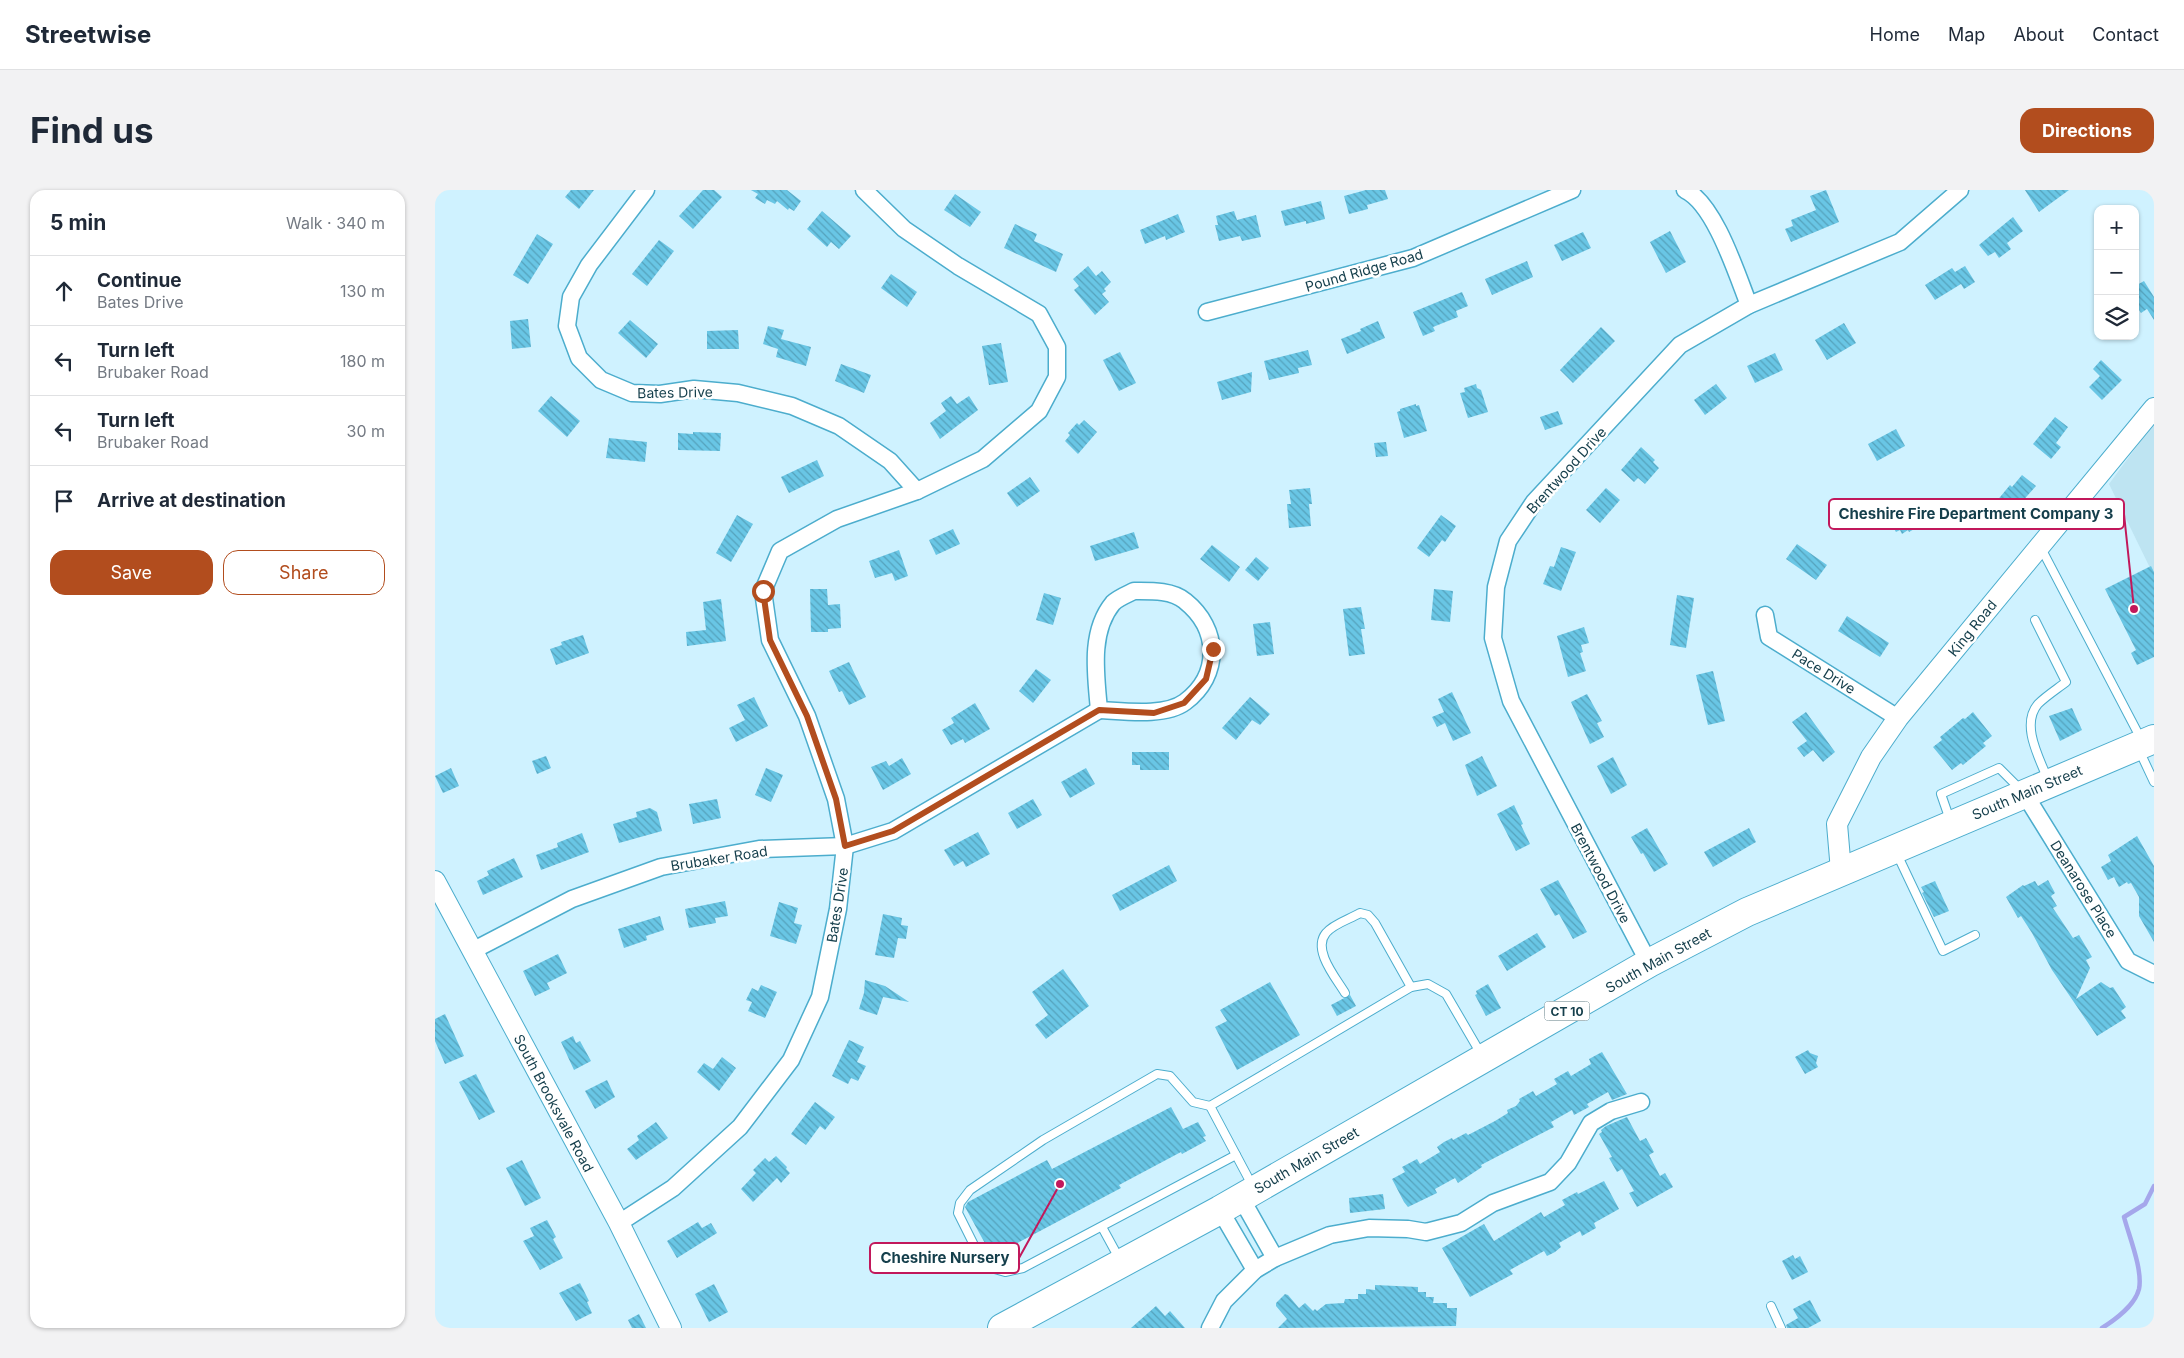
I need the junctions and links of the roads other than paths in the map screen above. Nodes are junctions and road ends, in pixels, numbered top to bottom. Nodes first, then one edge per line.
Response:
1 (646, 190) edge
2 (865, 190) edge
3 (1572, 190) edge
4 (1685, 190) edge
5 (1960, 190) edge
6 (1749, 305) junction
7 (1207, 312) dead end
8 (2154, 408) edge
9 (917, 492) junction
10 (2040, 546) junction
11 (1765, 614) dead end
12 (2035, 620) dead end
13 (1099, 710) junction
14 (1898, 718) junction
15 (2145, 743) edge
16 (2154, 782) edge
17 (2050, 783) junction
18 (2024, 793) junction
19 (845, 846) junction
20 (1894, 848) junction
21 (1841, 870) junction
22 (435, 881) edge
23 (1975, 935) dead end
24 (472, 951) junction
25 (1649, 963) junction
26 (2154, 974) edge
27 (1411, 987) junction
28 (1345, 993) dead end
29 (1484, 1058) junction
30 (1641, 1102) dead end
31 (1210, 1106) junction
32 (1236, 1155) junction
33 (1238, 1199) junction
34 (619, 1223) junction
35 (1102, 1226) junction
36 (1275, 1258) junction
37 (1122, 1264) junction
38 (1255, 1270) junction
39 (1771, 1306) dead end
40 (671, 1328) edge
41 (1002, 1328) edge
42 (1210, 1328) edge
43 (1781, 1328) edge

1 - 9 street, Bates Drive
2 - 9 street, Bates Drive
3 - 7 street, Pound Ridge Road
4 - 6 street
5 - 6 street, Brentwood Drive
6 - 25 street, Brentwood Drive
8 - 10 street, King Road
9 - 19 street, Bates Drive
10 - 14 street, King Road
10 - 15 lane
11 - 14 street, Pace Drive
12 - 17 lane
13 - 13 street
13 - 19 street, Brubaker Road
14 - 21 street, King Road
15 - 16 lane
15 - 17 highway, South Main Street / CT 10
17 - 18 highway, South Main Street / CT 10
18 - 20 highway, South Main Street / CT 10
18 - 26 street, Deanarose Place
19 - 24 street, Brubaker Road
19 - 34 street, Bates Drive
20 - 21 highway, South Main Street / CT 10
20 - 23 lane
21 - 25 highway, South Main Street / CT 10
22 - 24 street, South Brooksvale Road
24 - 34 street, South Brooksvale Road
25 - 29 highway, South Main Street / CT 10
27 - 28 lane
27 - 29 lane
27 - 31 lane
29 - 33 highway, South Main Street / CT 10
30 - 36 street
31 - 32 lane
31 - 35 lane
32 - 33 lane
32 - 35 lane
33 - 36 street
33 - 37 highway, South Main Street / CT 10
33 - 38 street
34 - 40 street, South Brooksvale Road
35 - 37 lane
36 - 38 street
37 - 41 highway, South Main Street / CT 10
38 - 42 street
39 - 43 lane

